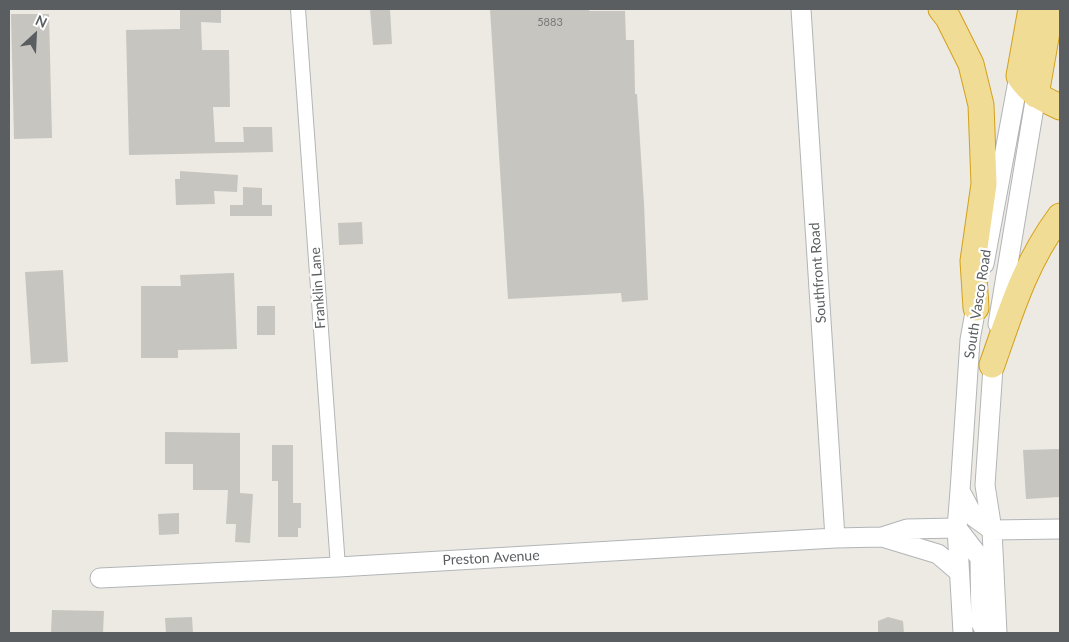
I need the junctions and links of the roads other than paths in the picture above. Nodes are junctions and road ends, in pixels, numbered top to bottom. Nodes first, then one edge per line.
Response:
1 (298, 9) edge
2 (801, 9) edge
3 (941, 9) edge
4 (1031, 9) edge
5 (1051, 9) edge
6 (1019, 76) junction
7 (1036, 95) junction
8 (1060, 107) edge
9 (1060, 216) edge
10 (976, 308) junction
11 (992, 366) junction
12 (960, 491) junction
13 (956, 528) junction
14 (1060, 529) edge
15 (992, 530) junction
16 (882, 537) junction
17 (834, 538) junction
18 (338, 567) junction
19 (959, 572) junction
20 (100, 578) dead end
21 (963, 633) edge
22 (986, 633) edge
23 (997, 633) edge

1 - 18 street, Franklin Lane
2 - 17 main road, Southfront Road
3 - 10 highway
4 - 6 highway, South Vasco Road
5 - 7 highway, South Vasco Road
6 - 7 highway
6 - 10 main road, South Vasco Road
7 - 8 highway
7 - 11 main road, South Vasco Road
9 - 11 highway
10 - 12 main road, South Vasco Road
11 - 15 main road, South Vasco Road
12 - 13 main road, South Vasco Road
12 - 15 main road
13 - 16 main road
13 - 19 main road, South Vasco Road
13 - 22 main road
14 - 15 main road
15 - 23 main road, South Vasco Road
16 - 17 main road, Preston Avenue
16 - 19 main road
17 - 18 main road, Preston Avenue
18 - 20 main road, Preston Avenue
19 - 21 main road, South Vasco Road

